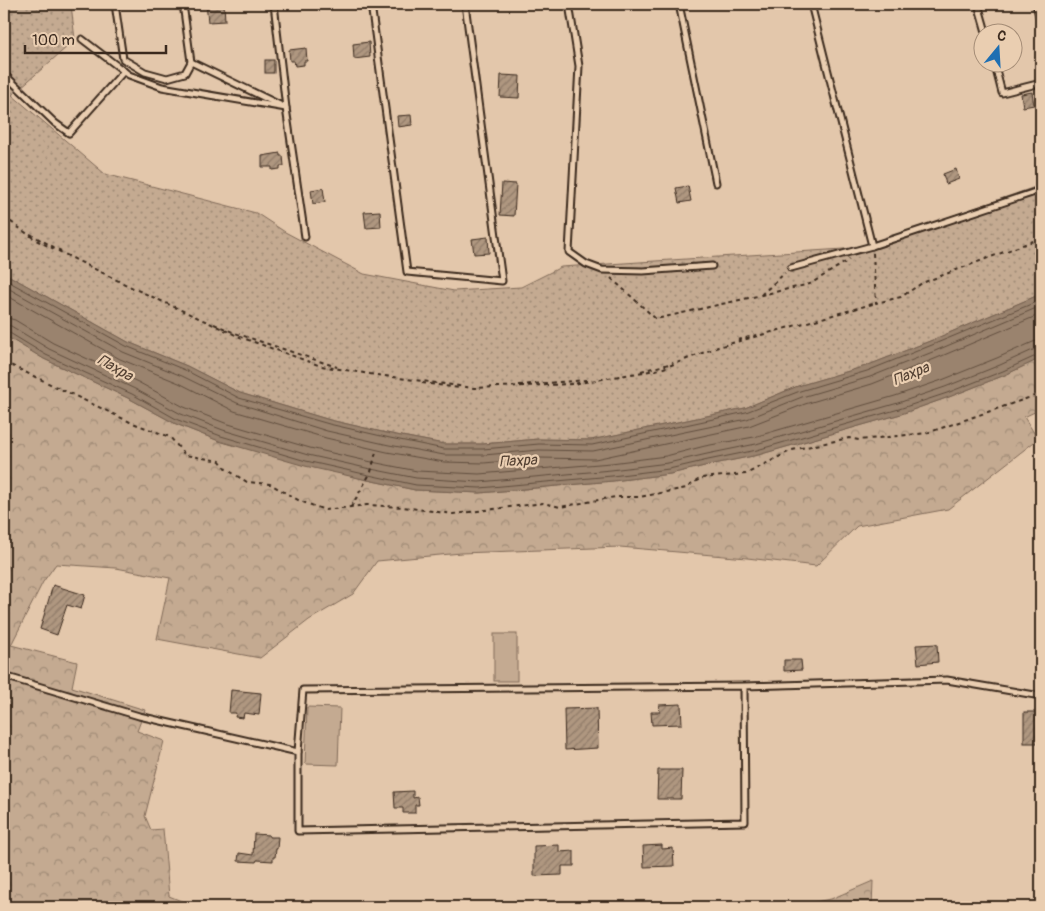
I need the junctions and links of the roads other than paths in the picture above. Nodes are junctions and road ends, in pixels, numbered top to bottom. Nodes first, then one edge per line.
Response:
1 (115, 4) edge
2 (183, 4) edge
3 (274, 4) edge
4 (371, 4) edge
5 (466, 4) edge
6 (569, 4) edge
7 (679, 4) edge
8 (811, 4) edge
9 (978, 4) edge
10 (1036, 4) edge
11 (983, 22) edge
12 (1041, 23) edge
13 (82, 39) dead end
14 (191, 62) junction
15 (124, 71) junction
16 (997, 72) edge
17 (4, 74) edge
18 (1041, 84) edge
19 (286, 108) junction
20 (716, 183) dead end
21 (1041, 190) edge
22 (305, 237) dead end
23 (872, 246) junction
24 (712, 266) dead end
25 (791, 268) road end
26 (4, 676) edge
27 (744, 686) junction
28 (1041, 696) edge
29 (298, 752) junction

1 - 14 lane
2 - 14 lane
3 - 19 lane
4 - 5 lane
6 - 24 lane
7 - 20 lane
8 - 23 lane
9 - 11 lane
10 - 12 lane
13 - 15 lane
14 - 19 lane
15 - 17 lane
15 - 19 lane
16 - 18 lane
19 - 22 lane
21 - 23 lane
23 - 25 lane
26 - 29 lane
27 - 28 lane
27 - 29 lane
27 - 29 lane

